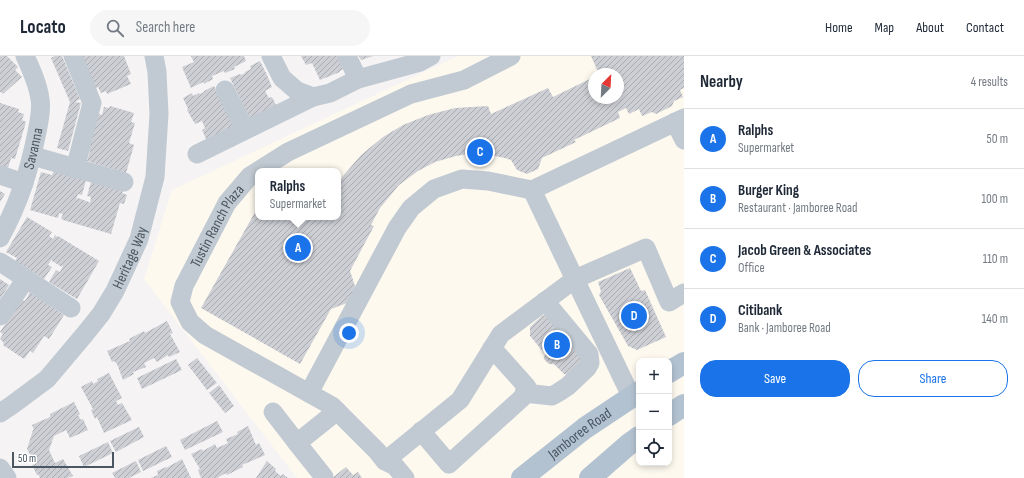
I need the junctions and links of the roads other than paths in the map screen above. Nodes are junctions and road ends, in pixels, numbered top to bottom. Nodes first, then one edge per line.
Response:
1 (25, 56) edge
2 (73, 56) edge
3 (154, 56) edge
4 (271, 56) edge
5 (347, 56) edge
6 (431, 56) edge
7 (512, 56) edge
8 (358, 79) junction
9 (225, 90) dead end
10 (314, 97) junction
11 (680, 120) edge
12 (245, 130) junction
13 (684, 140) edge
14 (197, 154) dead end
15 (32, 156) junction
16 (263, 168) edge
17 (75, 169) junction
18 (255, 173) edge
19 (0, 175) edge
20 (124, 182) dead end
21 (24, 183) junction
22 (532, 190) junction
23 (0, 238) edge
24 (0, 262) edge
25 (26, 279) junction
26 (575, 279) junction
27 (684, 293) edge
28 (545, 301) junction
29 (71, 308) dead end
30 (0, 316) edge
31 (492, 348) junction
32 (684, 362) edge
33 (672, 370) edge
34 (308, 393) junction
35 (524, 394) junction
36 (635, 394) edge
37 (684, 405) edge
38 (337, 411) junction
39 (273, 412) dead end
40 (0, 413) edge
41 (672, 413) edge
42 (421, 431) junction
43 (636, 439) edge
44 (297, 443) junction
45 (0, 468) edge
46 (388, 470) edge
47 (324, 477) dead end
48 (7, 478) edge
49 (405, 478) edge
50 (522, 478) edge
51 (590, 478) edge

1 - 15 street, Savanna
2 - 17 street
3 - 40 street, Heritage Way
4 - 10 street
5 - 8 street
6 - 8 street
7 - 16 street, Tustin Ranch Plaza
8 - 10 street
9 - 12 street
10 - 12 street
11 - 13 street
11 - 22 street
12 - 14 street
15 - 17 street
15 - 21 street, Savanna
17 - 20 street
18 - 34 street, Tustin Ranch Plaza
19 - 21 street
21 - 23 street, Savanna
22 - 26 street
22 - 34 street
24 - 25 street
25 - 29 street
25 - 30 street
26 - 27 street
26 - 28 street
26 - 36 street
28 - 31 street
28 - 35 street
31 - 35 street
31 - 42 street
32 - 33 main road
34 - 38 street, Tustin Ranch Plaza
35 - 42 street
36 - 50 main road, Jamboree Road
37 - 41 main road
38 - 44 street
38 - 46 street, Tustin Ranch Plaza
39 - 44 street
42 - 46 street
43 - 51 main road
44 - 47 street
45 - 48 street
46 - 49 street, Tustin Ranch Plaza

